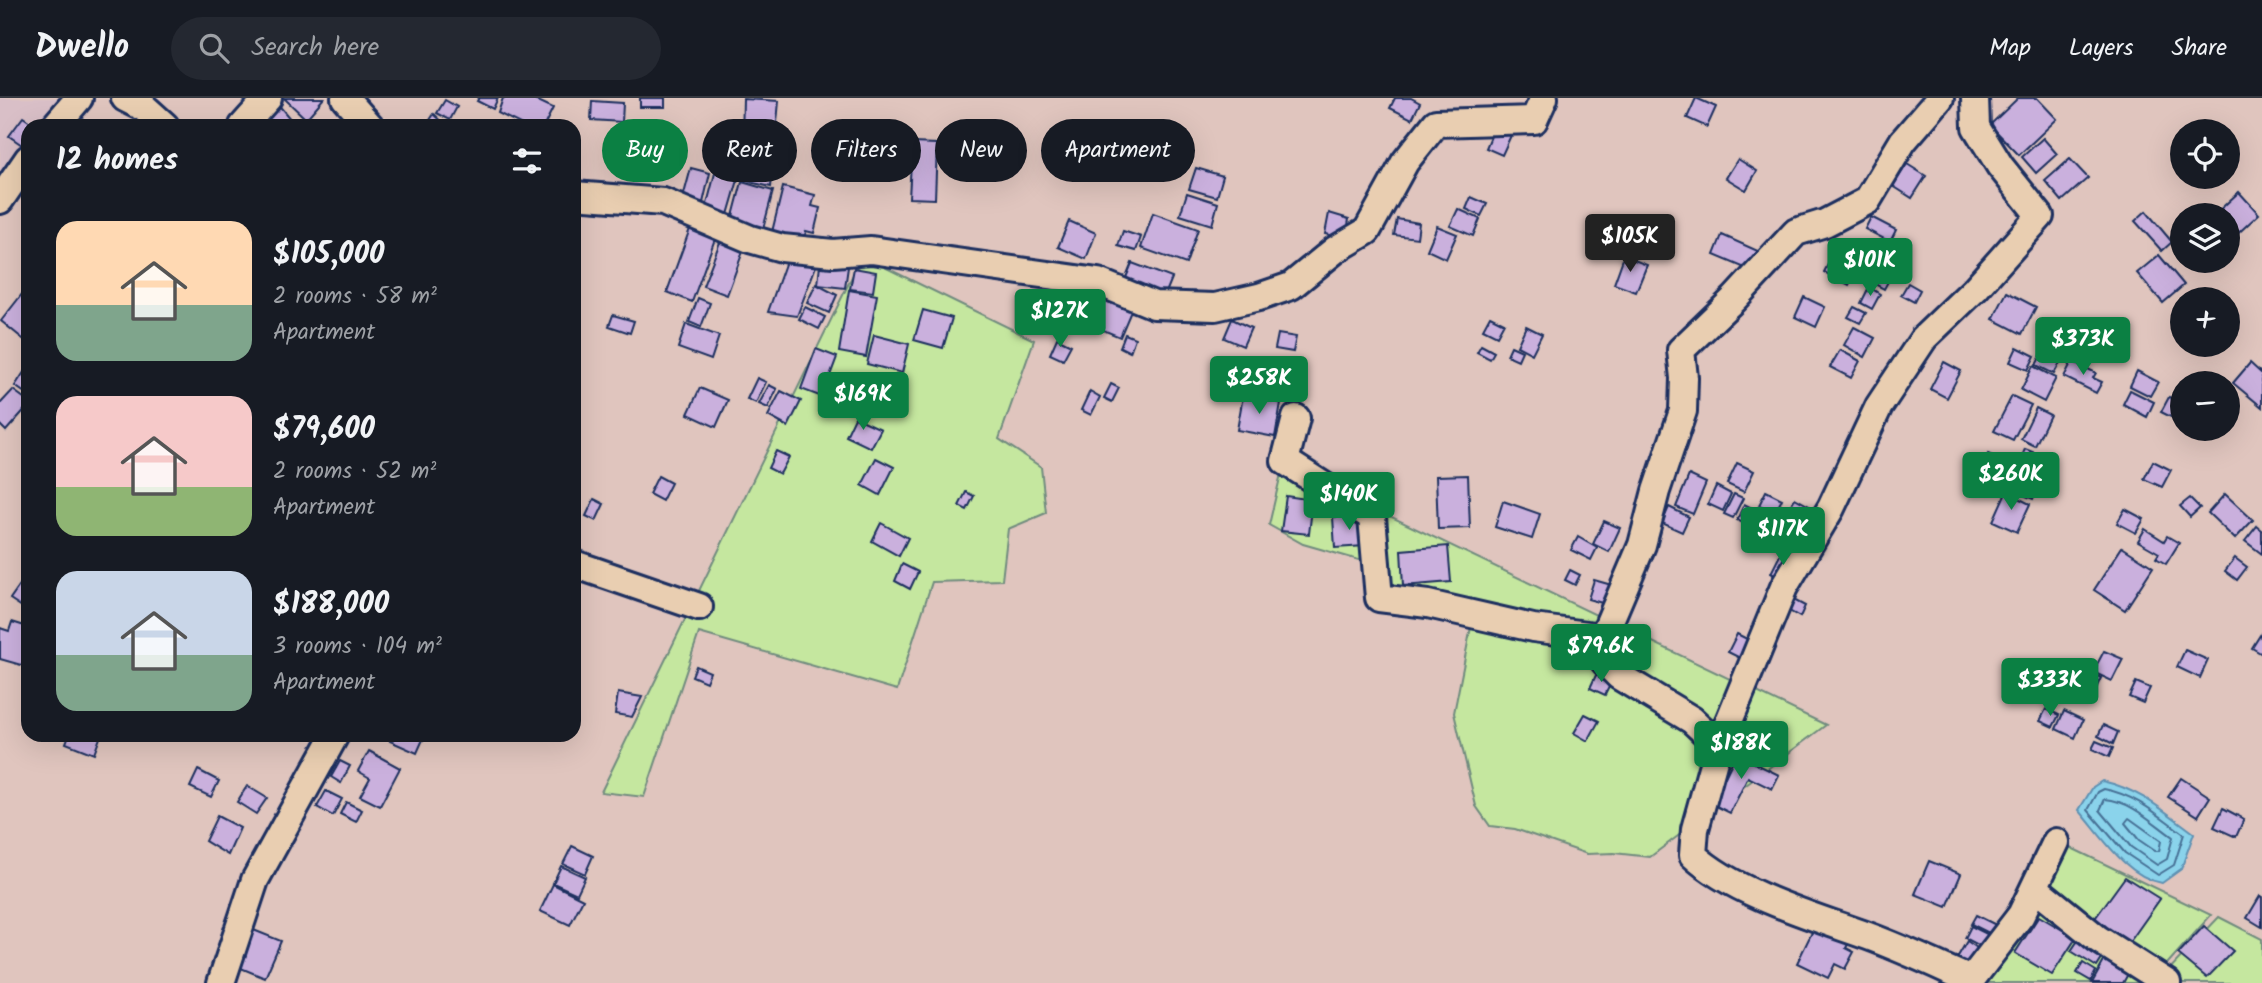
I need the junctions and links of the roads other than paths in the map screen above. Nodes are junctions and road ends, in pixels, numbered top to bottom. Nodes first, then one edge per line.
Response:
1 (79, 98) edge
2 (125, 98) edge
3 (268, 98) edge
4 (345, 98) edge
5 (1544, 98) edge
6 (1940, 98) edge
7 (1975, 98) edge
8 (61, 119) edge
9 (157, 119) edge
10 (249, 119) edge
11 (364, 119) edge
12 (21, 169) edge
13 (581, 196) edge
14 (0, 200) edge
15 (1296, 418) dead end
16 (581, 566) edge
17 (699, 607) dead end
18 (1604, 637) junction
19 (331, 742) edge
20 (1716, 753) junction
21 (2056, 842) dead end
22 (2035, 888) junction
23 (221, 983) edge
24 (2167, 983) edge

1 - 8 street
2 - 9 street
3 - 10 street
4 - 11 street
5 - 13 street
6 - 18 street
7 - 20 street
12 - 14 street
15 - 18 street
16 - 17 street
18 - 20 street
19 - 23 street
20 - 22 street
21 - 22 street
22 - 24 street

